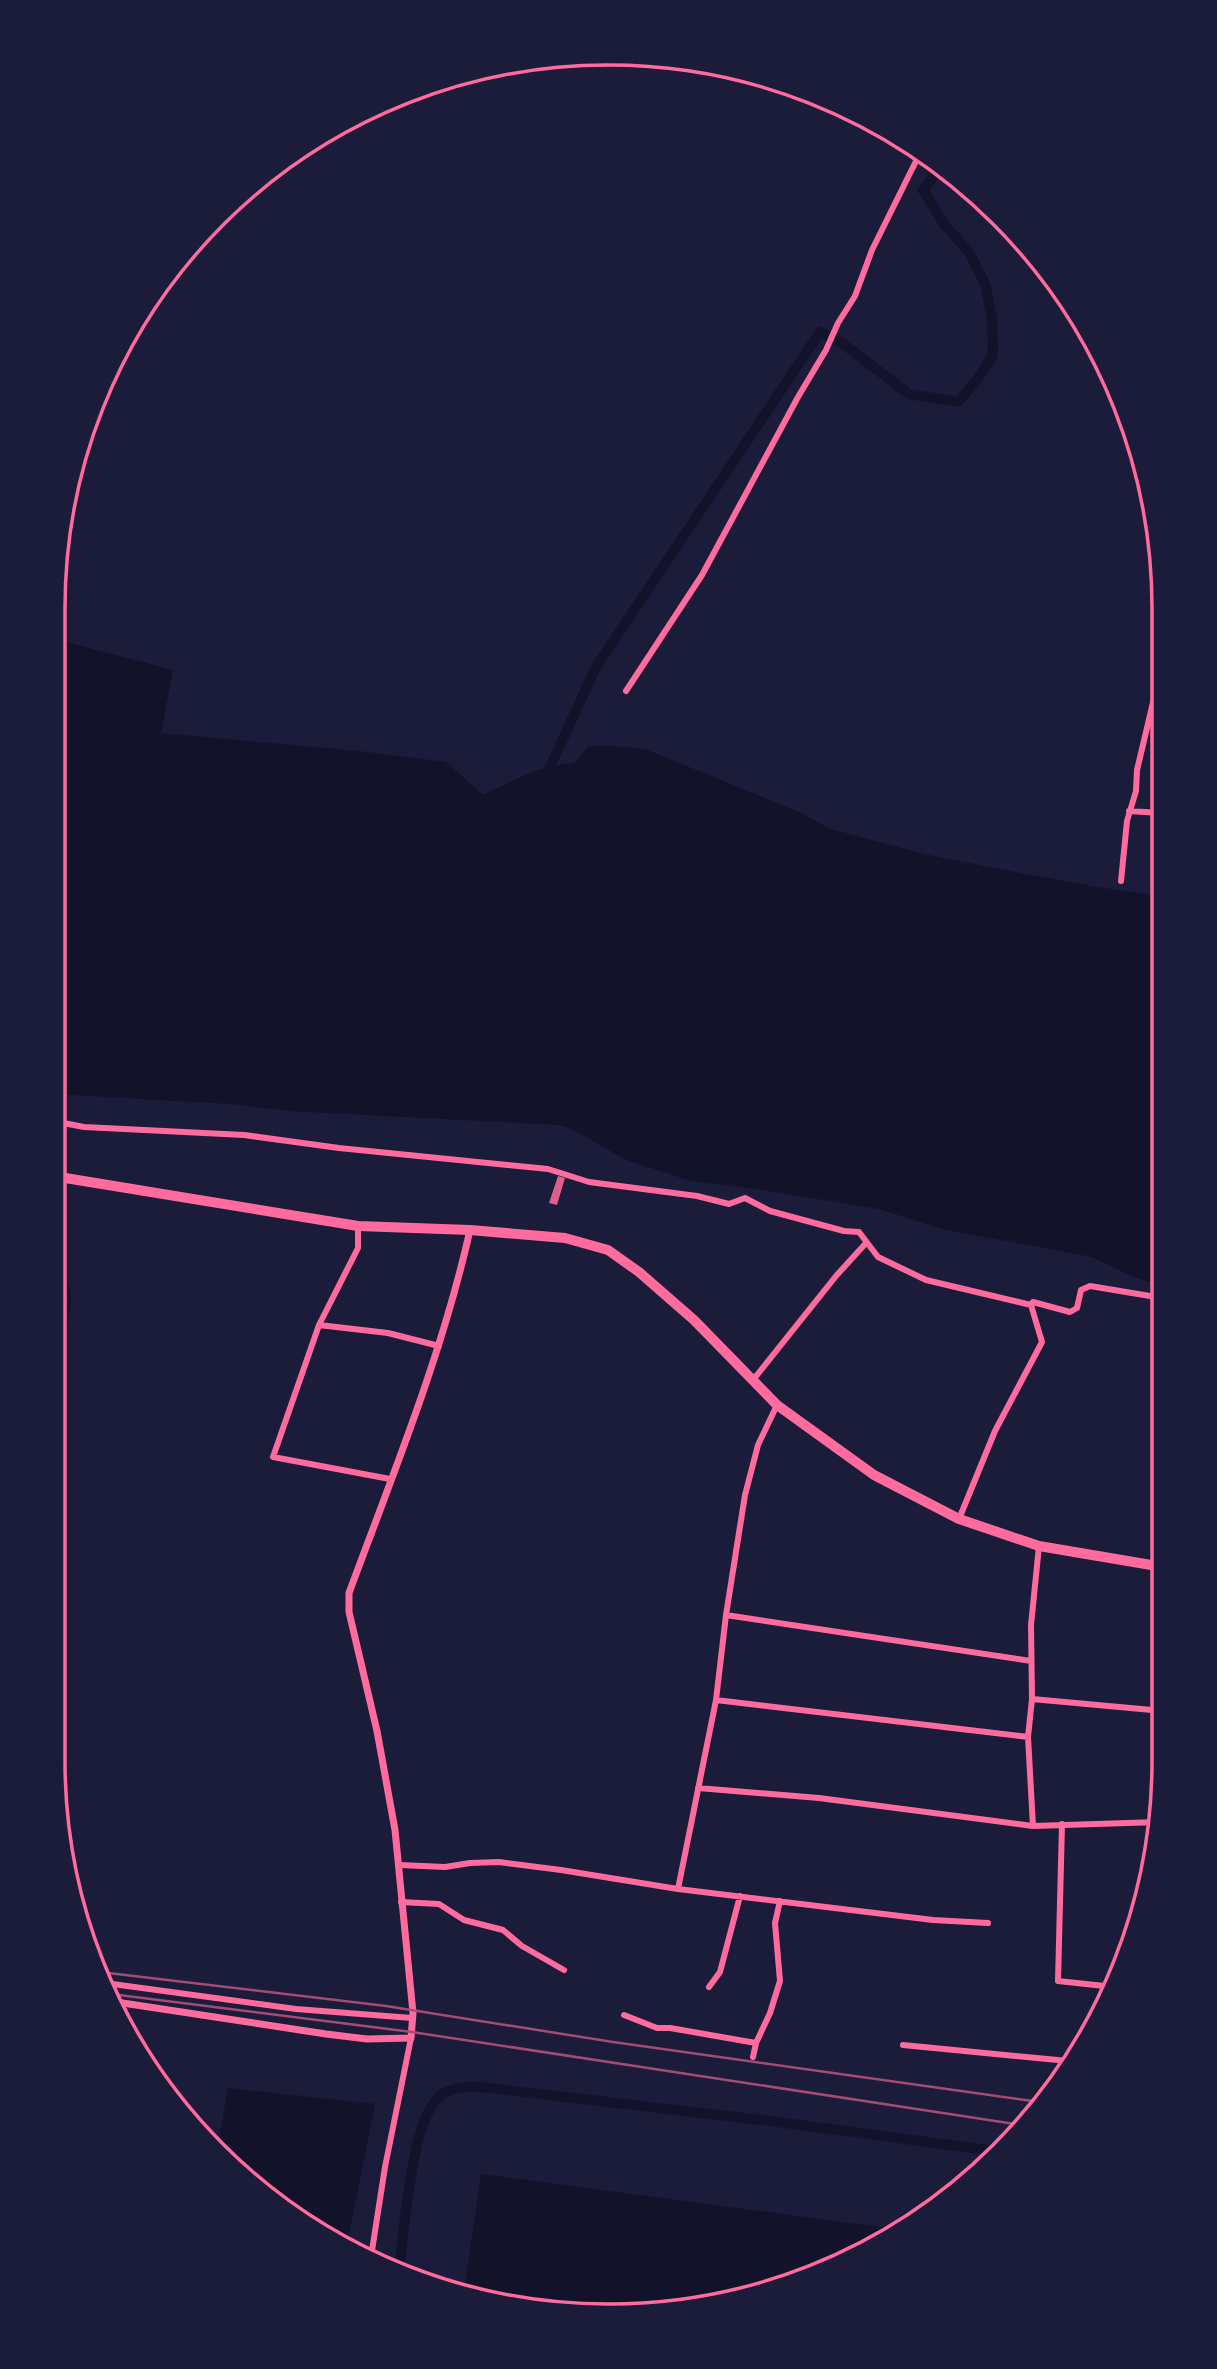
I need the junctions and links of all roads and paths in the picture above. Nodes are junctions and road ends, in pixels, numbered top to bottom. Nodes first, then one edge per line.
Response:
1 (917, 160) edge
2 (626, 691) dead end
3 (1152, 707) edge
4 (1129, 811) junction
5 (1152, 812) edge
6 (1121, 881) dead end
7 (65, 1123) edge
8 (65, 1178) edge
9 (358, 1226) junction
10 (470, 1230) junction
11 (866, 1243) junction
12 (1152, 1296) edge
13 (1031, 1305) junction
14 (319, 1325) junction
15 (439, 1346) junction
16 (753, 1380) junction
17 (777, 1405) junction
18 (390, 1479) junction
19 (959, 1519) junction
20 (1039, 1546) junction
21 (1152, 1565) edge
22 (726, 1615) junction
23 (1031, 1661) junction
24 (1032, 1699) junction
25 (716, 1700) junction
26 (1152, 1710) edge
27 (1028, 1737) junction
28 (698, 1788) junction
29 (1149, 1822) edge
30 (1062, 1824) junction
31 (1033, 1826) junction
32 (400, 1866) junction
33 (678, 1889) junction
34 (740, 1896) junction
35 (780, 1901) junction
36 (401, 1902) junction
37 (988, 1923) dead end
38 (564, 1970) dead end
39 (113, 1984) edge
40 (1103, 1986) edge
41 (709, 1987) dead end
42 (123, 2004) edge
43 (624, 2015) dead end
44 (412, 2018) junction
45 (411, 2038) junction
46 (756, 2043) junction
47 (903, 2045) dead end
48 (753, 2057) dead end
49 (1062, 2060) edge
50 (373, 2250) edge

1 - 2 street
3 - 4 street
4 - 5 street
4 - 6 street
7 - 11 street
8 - 9 highway
9 - 10 highway
9 - 14 street
10 - 15 street
10 - 16 highway
11 - 13 street
11 - 16 street
12 - 13 street
13 - 19 street
14 - 15 street
14 - 18 street
15 - 18 street
16 - 17 highway
17 - 19 highway
17 - 22 street
18 - 32 street
19 - 20 highway
20 - 21 highway
20 - 23 street
22 - 23 street
22 - 25 street
23 - 24 street
24 - 26 street
24 - 27 street
25 - 27 street
25 - 28 street
27 - 31 street
28 - 31 street
28 - 33 street
29 - 30 street
30 - 31 street
30 - 40 street
32 - 33 street
32 - 36 street
33 - 34 street
34 - 35 street
34 - 41 street
35 - 37 street
35 - 46 street
36 - 38 street
36 - 44 street
39 - 44 street
42 - 45 street
43 - 46 street
44 - 45 street
45 - 50 street
46 - 48 street
47 - 49 street

